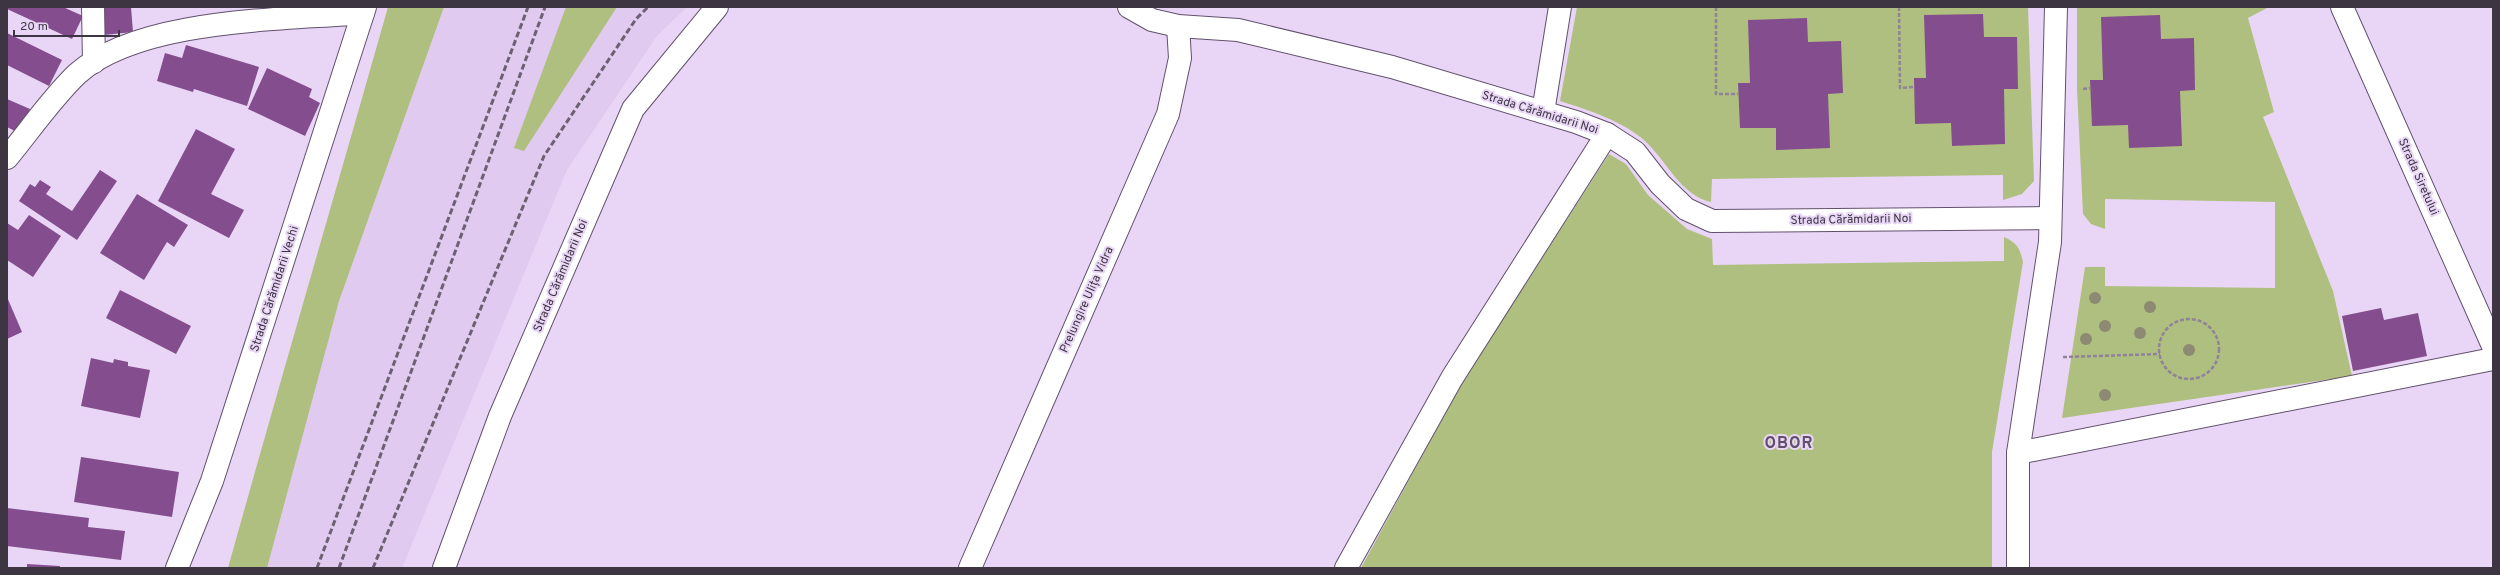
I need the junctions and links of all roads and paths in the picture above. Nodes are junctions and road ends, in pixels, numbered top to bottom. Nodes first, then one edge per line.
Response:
1 (93, 7) edge
2 (717, 7) edge
3 (1129, 7) edge
4 (1560, 7) edge
5 (1716, 7) edge
6 (1899, 7) edge
7 (2056, 7) edge
8 (2342, 7) edge
9 (364, 10) edge
10 (1178, 26) junction
11 (94, 62) junction
12 (1914, 87) dead end
13 (1738, 94) dead end
14 (1542, 112) junction
15 (1607, 134) junction
16 (7, 158) edge
17 (2050, 218) junction
18 (2493, 346) edge
19 (2160, 354) junction
20 (2033, 358) junction
21 (2493, 359) edge
22 (2018, 453) junction
23 (176, 568) edge
24 (444, 568) edge
25 (970, 568) edge
26 (1346, 568) edge
27 (2018, 568) edge

1 - 11 street
2 - 24 street, Strada Cărămidarii Noi
3 - 10 street, Strada Cărămidarii Noi
4 - 14 street
5 - 13 path
6 - 12 path
7 - 17 street
8 - 18 street, Strada Siretului
9 - 11 street
9 - 23 street, Strada Cărămidarii Vechi
10 - 14 street, Strada Cărămidarii Noi
10 - 25 street, Prelungire Ulița Vidra
11 - 16 street
14 - 15 street, Strada Cărămidarii Noi
15 - 17 street, Strada Cărămidarii Noi
15 - 26 street
17 - 20 street
19 - 19 path
19 - 20 path
20 - 22 street
21 - 22 street
22 - 27 street

